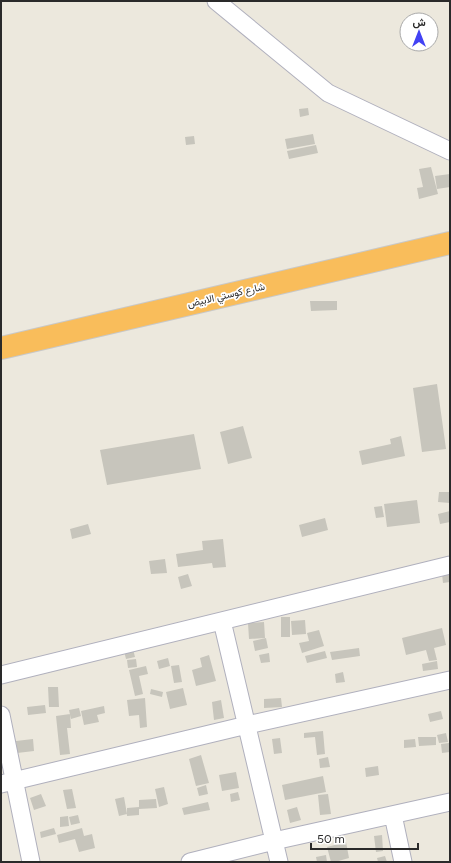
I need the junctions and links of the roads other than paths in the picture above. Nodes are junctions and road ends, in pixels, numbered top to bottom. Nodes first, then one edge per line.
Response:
1 (216, 1) edge
2 (450, 151) edge
3 (450, 243) edge
4 (1, 348) edge
5 (450, 565) edge
6 (222, 621) junction
7 (1, 675) edge
8 (450, 680) edge
9 (1, 715) edge
10 (247, 725) junction
11 (8, 782) edge
12 (450, 802) edge
13 (393, 815) junction
14 (274, 841) junction
15 (30, 862) edge
16 (190, 862) edge
17 (279, 862) edge
18 (403, 862) edge

1 - 2 street
3 - 4 highway, شارع كوستي الابيض
5 - 6 street
6 - 7 street
6 - 10 street
8 - 10 street
9 - 11 street
10 - 11 street
10 - 14 street
11 - 15 street
12 - 13 street
13 - 14 street
13 - 18 street
14 - 16 street
14 - 17 street

